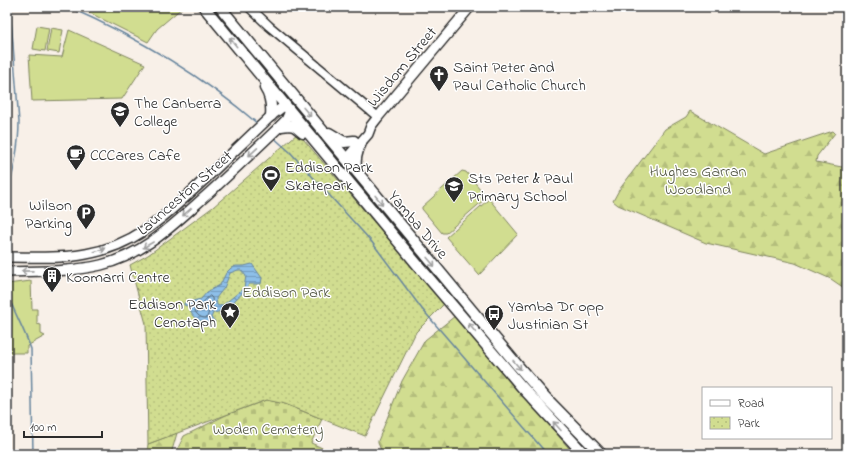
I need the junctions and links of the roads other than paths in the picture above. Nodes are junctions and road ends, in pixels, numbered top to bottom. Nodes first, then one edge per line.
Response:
1 (204, 7) edge
2 (220, 7) edge
3 (249, 7) edge
4 (470, 7) edge
5 (248, 61) junction
6 (296, 100) junction
7 (288, 108) junction
8 (378, 117) junction
9 (268, 119) junction
10 (317, 125) junction
11 (278, 128) junction
12 (358, 142) junction
13 (320, 147) junction
14 (344, 156) junction
15 (334, 164) junction
16 (356, 172) junction
17 (9, 257) edge
18 (10, 272) edge
19 (584, 454) edge
20 (601, 454) edge

5 -> 1 main road, Yamba Drive
2 - 6 main road, Yamba Drive
3 - 8 street
4 - 8 main road, Wisdom Street
5 - 7 main road, Yamba Drive
5 - 9 main road
6 - 7 main road
6 -> 10 main road, Yamba Drive
7 - 9 main road, Launceston Street
7 - 11 main road, Launceston Street
7 - 13 main road, Yamba Drive
8 - 12 main road, Wisdom Street
17 -> 9 main road, Launceston Street
10 - 12 main road
10 - 14 main road, Yamba Drive
11 - 13 main road
11 -> 18 main road, Launceston Street
12 - 14 main road, Wisdom Street
12 - 16 main road
13 - 15 main road, Yamba Drive
14 - 15 main road
14 - 16 main road, Yamba Drive
19 -> 15 main road, Yamba Drive
16 -> 20 main road, Yamba Drive

